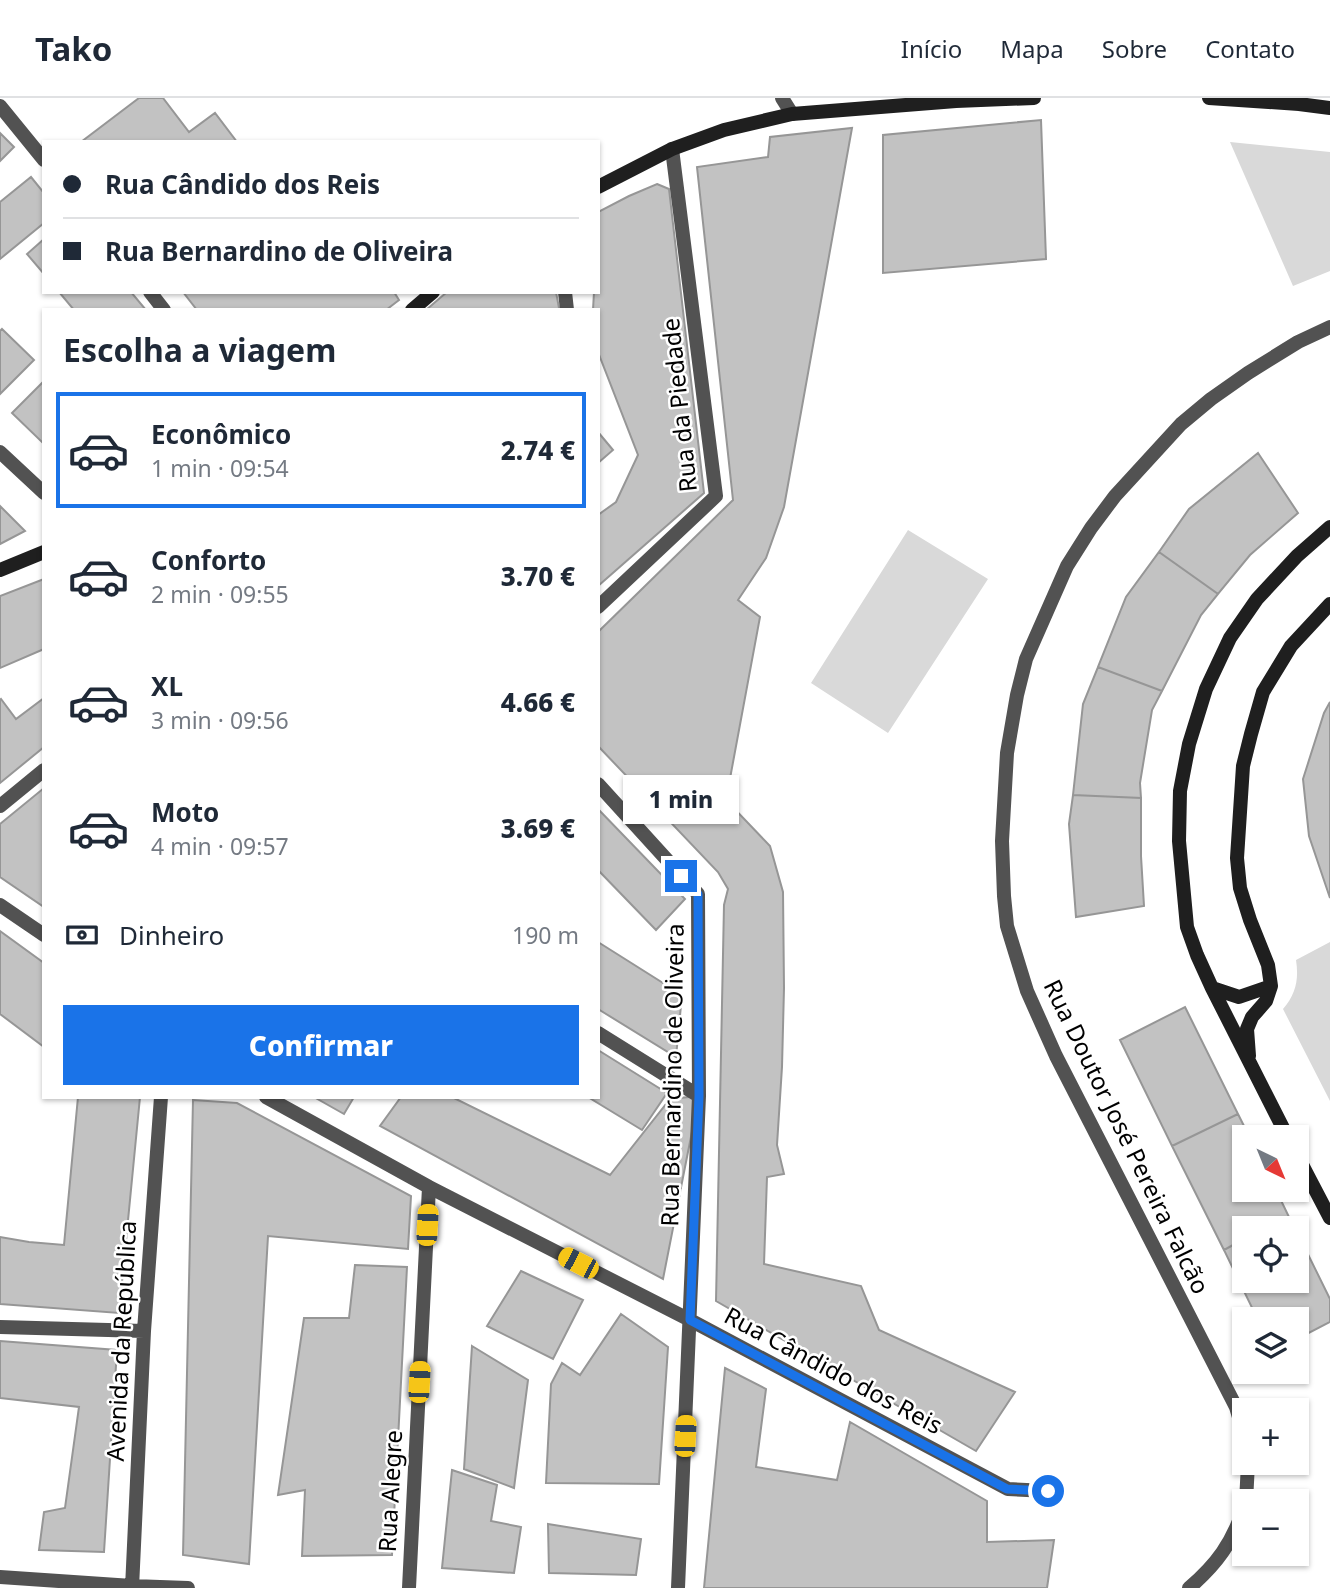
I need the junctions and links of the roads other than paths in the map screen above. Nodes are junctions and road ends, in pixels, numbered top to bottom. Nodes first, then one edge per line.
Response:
1 (782, 98) edge
2 (1034, 98) edge
3 (1209, 98) edge
4 (0, 106) edge
5 (1330, 108) edge
6 (792, 114) junction
7 (673, 149) junction
8 (42, 158) edge
9 (600, 186) edge
10 (152, 294) edge
11 (431, 294) edge
12 (162, 308) edge
13 (414, 308) edge
14 (1330, 327) edge
15 (0, 452) edge
16 (42, 491) edge
17 (1330, 527) edge
18 (42, 553) edge
19 (0, 570) edge
20 (1330, 604) edge
21 (600, 605) edge
22 (42, 772) edge
23 (600, 786) edge
24 (0, 806) edge
25 (0, 905) edge
26 (42, 934) edge
27 (1271, 986) junction
28 (1212, 988) junction
29 (600, 1034) edge
30 (1249, 1064) junction
31 (699, 1096) junction
32 (161, 1099) edge
33 (270, 1099) edge
34 (1281, 1125) edge
35 (1309, 1178) edge
36 (429, 1187) junction
37 (1330, 1218) edge
38 (690, 1320) junction
39 (0, 1327) edge
40 (144, 1331) junction
41 (1232, 1399) edge
42 (1048, 1491) dead end
43 (1232, 1538) edge
44 (0, 1577) edge
45 (132, 1587) edge
46 (188, 1588) edge
47 (409, 1588) edge
48 (678, 1588) edge
49 (1189, 1588) edge

1 - 6 street
2 - 6 street
3 - 5 street
4 - 8 street
6 - 7 street
7 - 9 street
7 - 21 street, Rua da Piedade
10 - 12 street
11 - 13 street
14 - 41 street, Rua Doutor José Pereira Falcão
15 - 16 street
17 - 28 street
18 - 19 street
20 - 27 street
22 - 24 street
23 - 31 street, Rua Bernardino de Oliveira
25 - 26 street
27 - 28 street
27 - 30 street
28 - 30 street
29 - 31 street
30 - 34 street
31 - 38 street, Rua Bernardino de Oliveira
32 - 40 street, Avenida da República
33 - 36 street, Rua Cândido dos Reis
35 - 37 street
36 - 38 street, Rua Cândido dos Reis
36 - 47 street, Rua Alegre
38 - 42 street, Rua Cândido dos Reis
38 - 48 street, Rua Bernardino de Oliveira
39 - 40 street
40 - 45 street, Avenida da República
43 - 49 street
44 - 45 street
45 - 46 street

